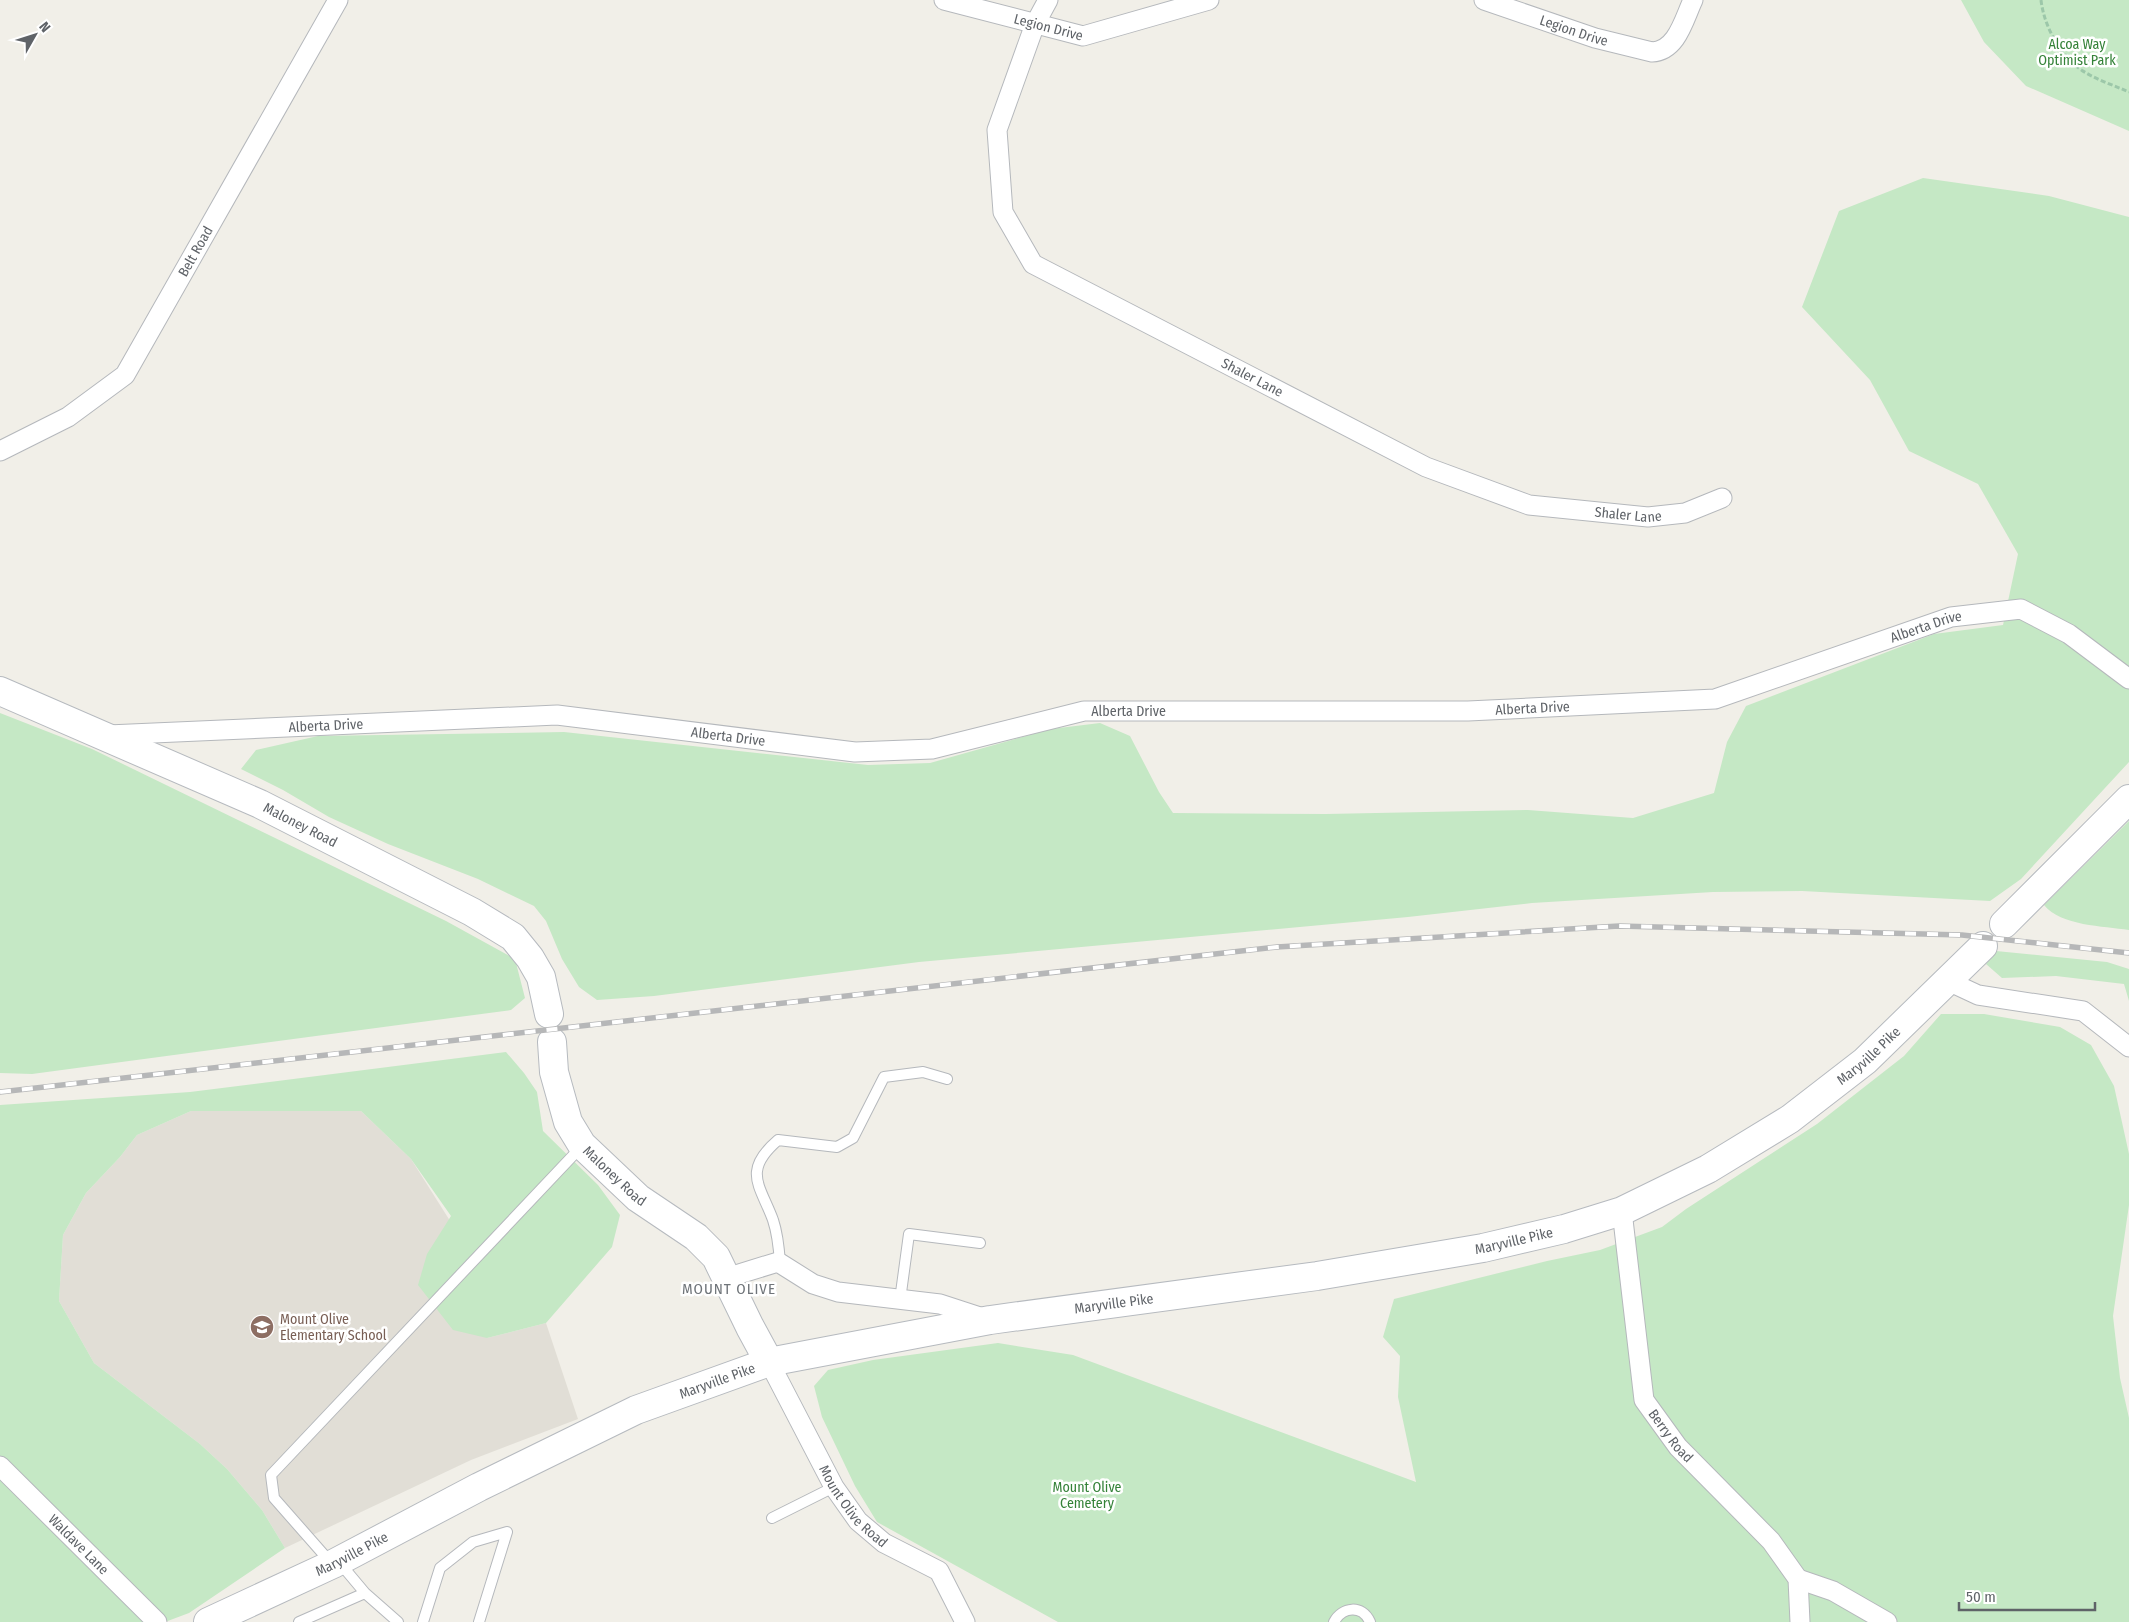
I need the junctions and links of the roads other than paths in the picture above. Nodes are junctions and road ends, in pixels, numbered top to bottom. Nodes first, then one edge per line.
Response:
1 (338, 0) edge
2 (944, 0) edge
3 (1048, 0) edge
4 (1209, 0) edge
5 (1484, 0) edge
6 (1693, 0) edge
7 (1035, 24) junction
8 (0, 451) edge
9 (1722, 498) dead end
10 (2129, 679) edge
11 (0, 691) edge
12 (99, 735) junction
13 (2129, 799) edge
14 (2004, 924) dead end
15 (1983, 946) dead end
16 (1948, 981) junction
17 (549, 1014) dead end
18 (552, 1042) dead end
19 (2129, 1047) edge
20 (947, 1079) dead end
21 (582, 1146) junction
22 (1622, 1211) junction
23 (980, 1243) dead end
24 (780, 1263) junction
25 (726, 1278) junction
26 (900, 1300) junction
27 (990, 1320) junction
28 (769, 1362) junction
29 (0, 1466) edge
30 (834, 1487) junction
31 (772, 1518) dead end
32 (336, 1563) junction
33 (1798, 1579) junction
34 (365, 1593) junction
35 (157, 1622) edge
36 (208, 1622) edge
37 (299, 1622) edge
38 (398, 1622) edge
39 (423, 1622) edge
40 (479, 1622) edge
41 (965, 1622) edge
42 (1334, 1622) edge
43 (1370, 1622) edge
44 (1800, 1622) edge
45 (1887, 1622) edge

1 - 8 street, Belt Road
2 - 7 street, Legion Drive
3 - 7 street, Shaler Lane
4 - 7 street, Legion Drive
5 - 6 street, Legion Drive
7 - 9 street, Shaler Lane
10 - 12 street, Alberta Drive
11 - 12 main road, Maloney Road
12 - 17 main road, Maloney Road
13 - 14 main road
15 - 16 main road, Maryville Pike
16 - 19 street
16 - 22 main road, Maryville Pike
18 - 21 main road, Maloney Road
20 - 24 lane
21 - 25 main road, Maloney Road
21 - 32 lane
22 - 27 main road, Maryville Pike
22 - 33 street, Berry Road
23 - 26 lane
24 - 25 street
24 - 26 street
25 - 28 main road, Maloney Road
26 - 27 street
27 - 28 main road, Maryville Pike
28 - 30 street, Mount Olive Road
28 - 32 main road, Maryville Pike
29 - 35 street, Waldave Lane
30 - 31 lane
30 - 41 street, Mount Olive Road
32 - 34 lane
32 - 36 main road, Maryville Pike
33 - 44 street
33 - 45 street
34 - 37 lane
34 - 38 lane
39 - 40 lane
42 - 43 lane

